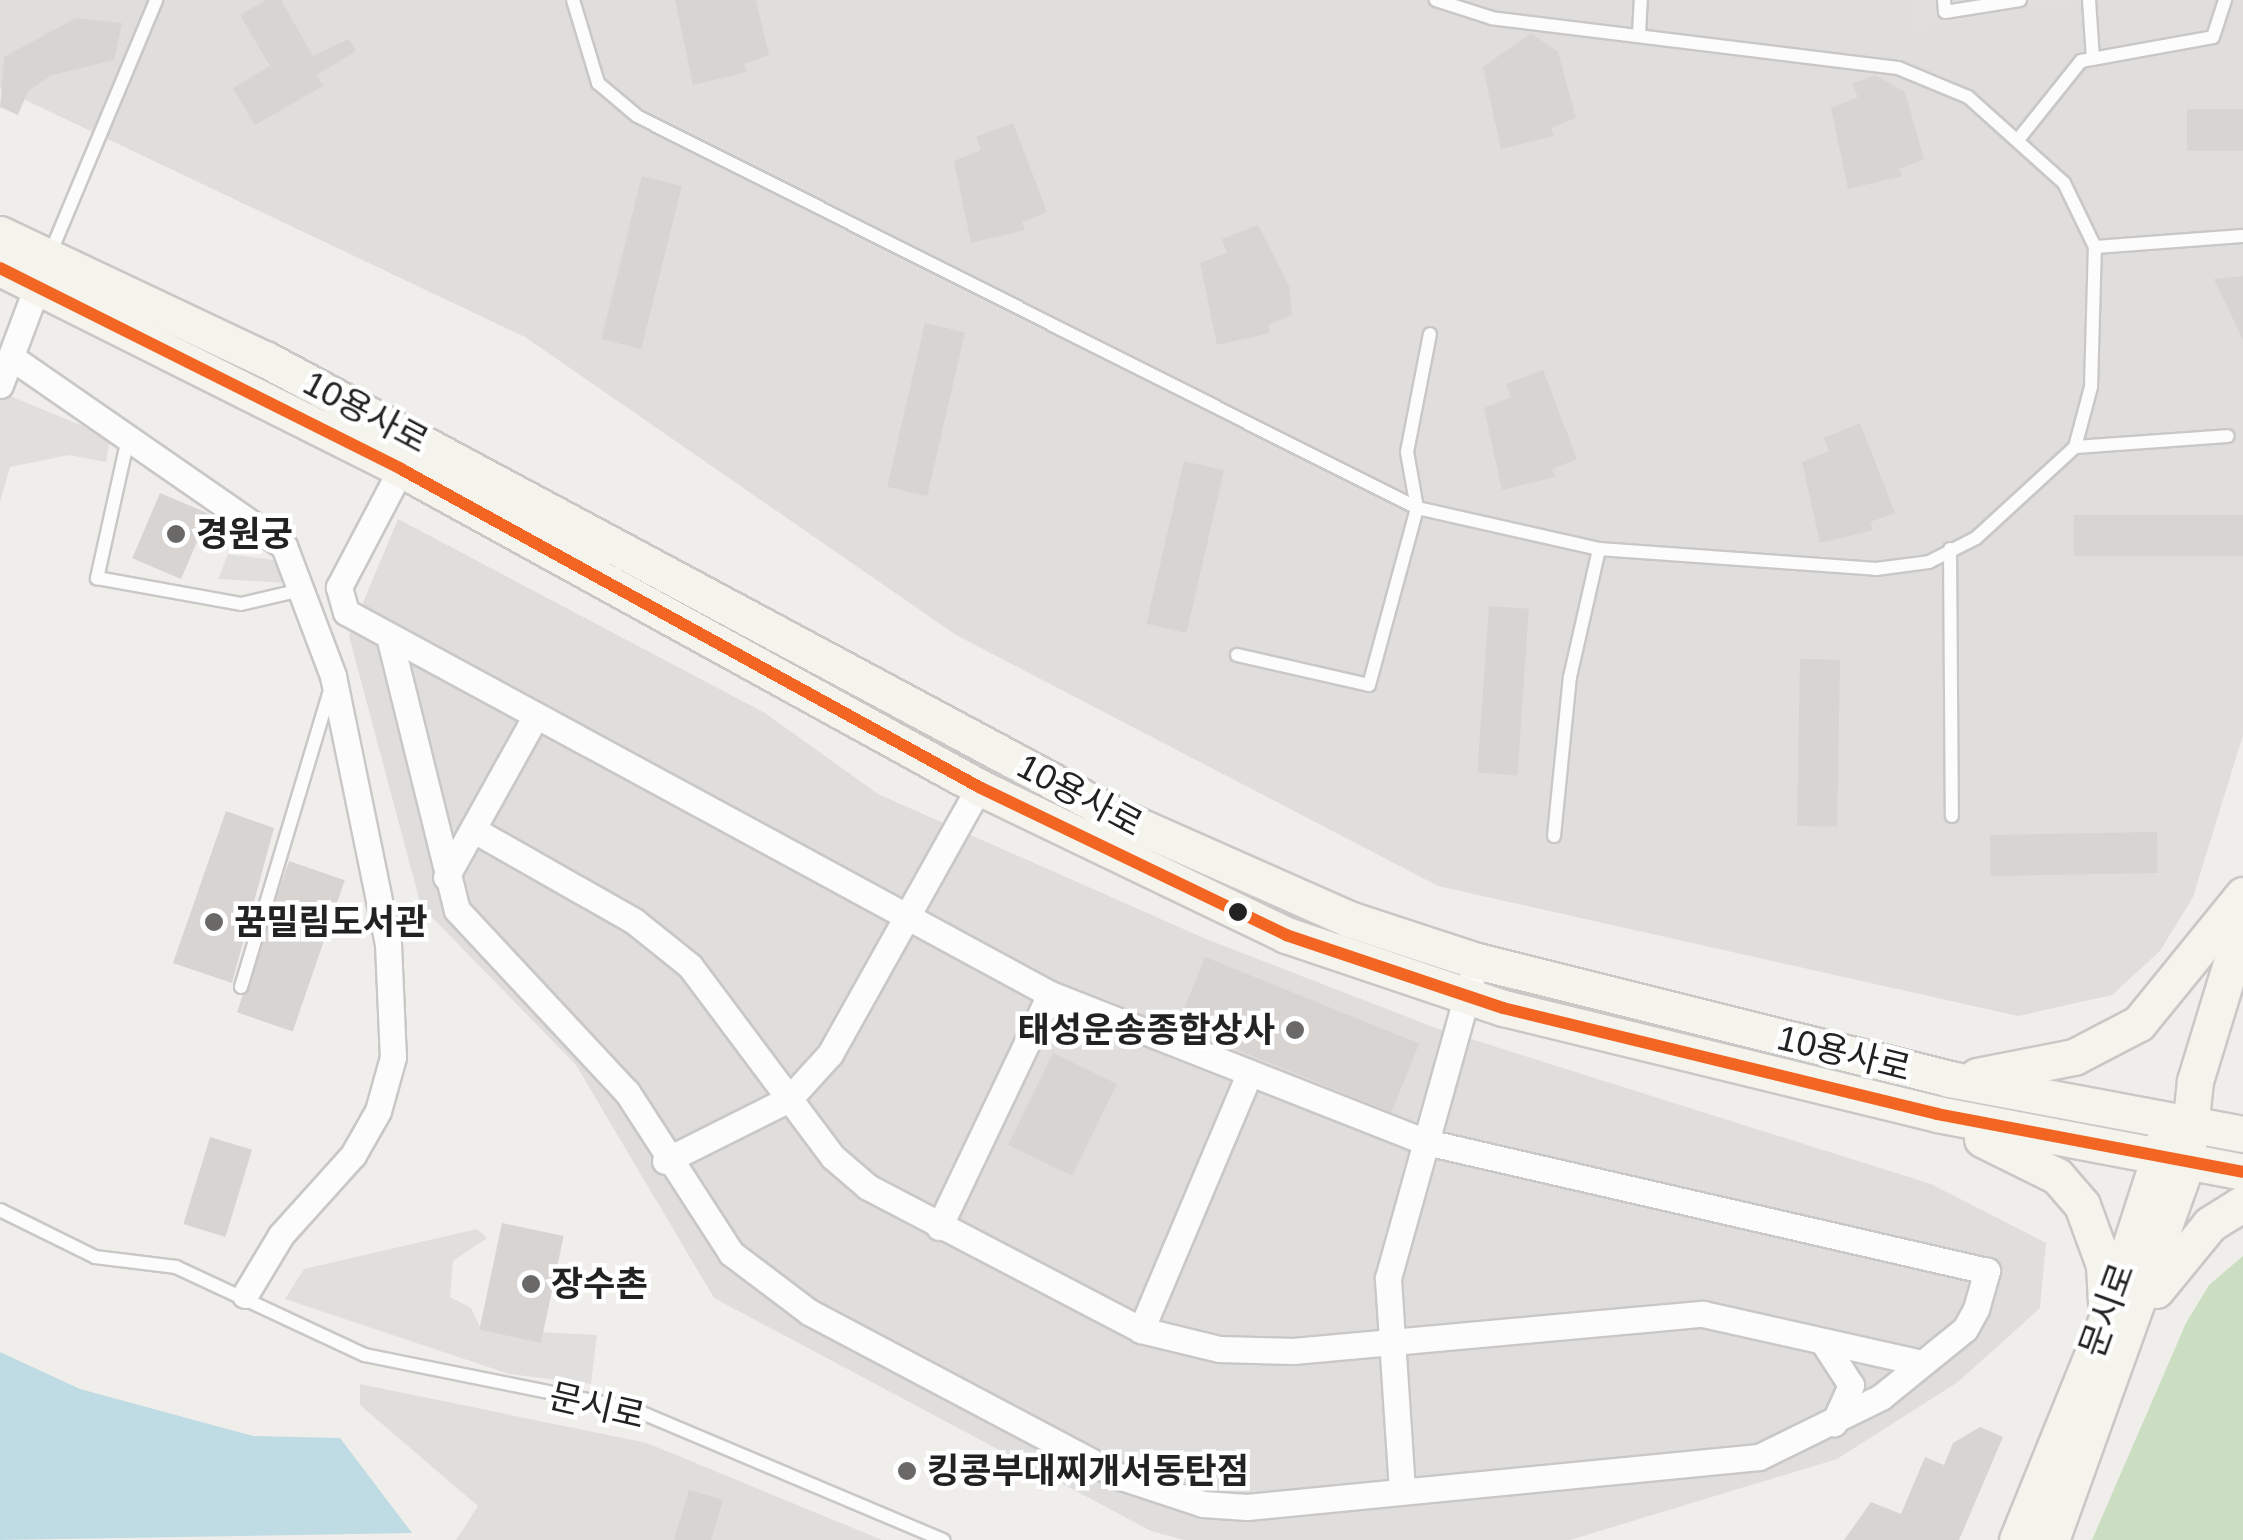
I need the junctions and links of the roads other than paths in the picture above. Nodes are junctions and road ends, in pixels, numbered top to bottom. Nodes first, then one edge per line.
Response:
1 (156, 0) edge
2 (573, 0) edge
3 (1436, 0) edge
4 (1642, 0) edge
5 (1944, 0) edge
6 (2017, 0) edge
7 (2089, 0) edge
8 (2225, 0) edge
9 (1639, 34) junction
10 (2094, 59) junction
11 (2021, 136) junction
12 (0, 234) edge
13 (2243, 236) edge
14 (2095, 246) junction
15 (0, 268) edge
16 (44, 269) junction
17 (1430, 334) dead end
18 (11, 357) junction
19 (0, 386) edge
20 (130, 432) junction
21 (2228, 436) dead end
22 (2075, 447) junction
23 (401, 469) junction
24 (1417, 508) junction
25 (1599, 549) junction
26 (1950, 549) junction
27 (304, 589) junction
28 (390, 640) junction
29 (1237, 655) dead end
30 (333, 676) junction
31 (535, 718) junction
32 (979, 786) junction
33 (1952, 816) dead end
34 (474, 830) junction
35 (1554, 836) dead end
36 (446, 877) junction
37 (2243, 894) edge
38 (909, 918) junction
39 (2243, 924) edge
40 (1477, 961) junction
41 (241, 987) dead end
42 (1050, 994) junction
43 (1465, 998) junction
44 (1247, 1079) junction
45 (1950, 1079) junction
46 (789, 1099) junction
47 (1937, 1114) junction
48 (2181, 1126) junction
49 (2243, 1134) edge
50 (1426, 1142) junction
51 (665, 1160) junction
52 (2172, 1162) junction
53 (2243, 1172) edge
54 (2243, 1203) edge
55 (0, 1210) edge
56 (939, 1227) junction
57 (245, 1295) junction
58 (2121, 1319) junction
59 (1141, 1330) junction
60 (1823, 1342) junction
61 (1392, 1346) junction
62 (1923, 1363) junction
63 (1834, 1423) junction
64 (1402, 1490) junction
65 (943, 1540) edge
66 (2017, 1540) edge
67 (2052, 1540) edge

1 - 16 lane
2 - 24 lane
3 - 9 lane
4 - 9 lane
5 - 6 lane
7 - 10 lane
8 - 10 lane
9 - 11 lane
10 - 11 lane
11 - 14 lane
12 - 16 street, 10용사로
13 - 14 lane
14 - 22 lane
15 - 16 street, 10용사로
16 - 18 street
16 - 23 street, 10용사로
16 - 40 street, 10용사로
17 - 24 lane
18 - 19 street
18 - 20 street
20 - 27 street
20 - 27 lane
21 - 22 lane
22 - 26 lane
23 - 28 street
23 - 32 street, 10용사로
24 - 25 lane
24 - 29 lane
25 - 26 lane
25 - 35 lane
26 - 33 lane
27 - 30 street
28 - 31 street
28 - 36 street
30 - 41 lane
30 - 57 street
31 - 34 street
31 - 38 street
32 - 38 street
32 - 43 street, 10용사로
34 - 36 street
34 - 46 street
36 - 51 street
37 - 45 street
38 - 42 street
38 - 46 street
39 - 48 street, 문시로
40 - 43 street
40 - 45 street, 10용사로
42 - 44 street
42 - 56 street
43 - 47 street, 10용사로
43 - 50 street
44 - 50 street
44 - 59 street
45 - 48 street, 10용사로
46 - 51 street
46 - 56 street
47 - 52 street, 10용사로
47 - 58 street
48 - 49 street, 10용사로
48 - 52 street, 문시로
50 - 61 street
50 - 62 street
51 - 64 street
52 - 53 street, 10용사로
52 - 58 street, 문시로
54 - 58 street
55 - 57 lane, 문시로
56 - 59 street
57 - 65 lane, 문시로
58 - 66 street, 문시로
58 - 67 street, 문시로
59 - 61 street
60 - 61 street
60 - 62 street
60 - 63 street
61 - 64 street
62 - 63 street
63 - 64 street

